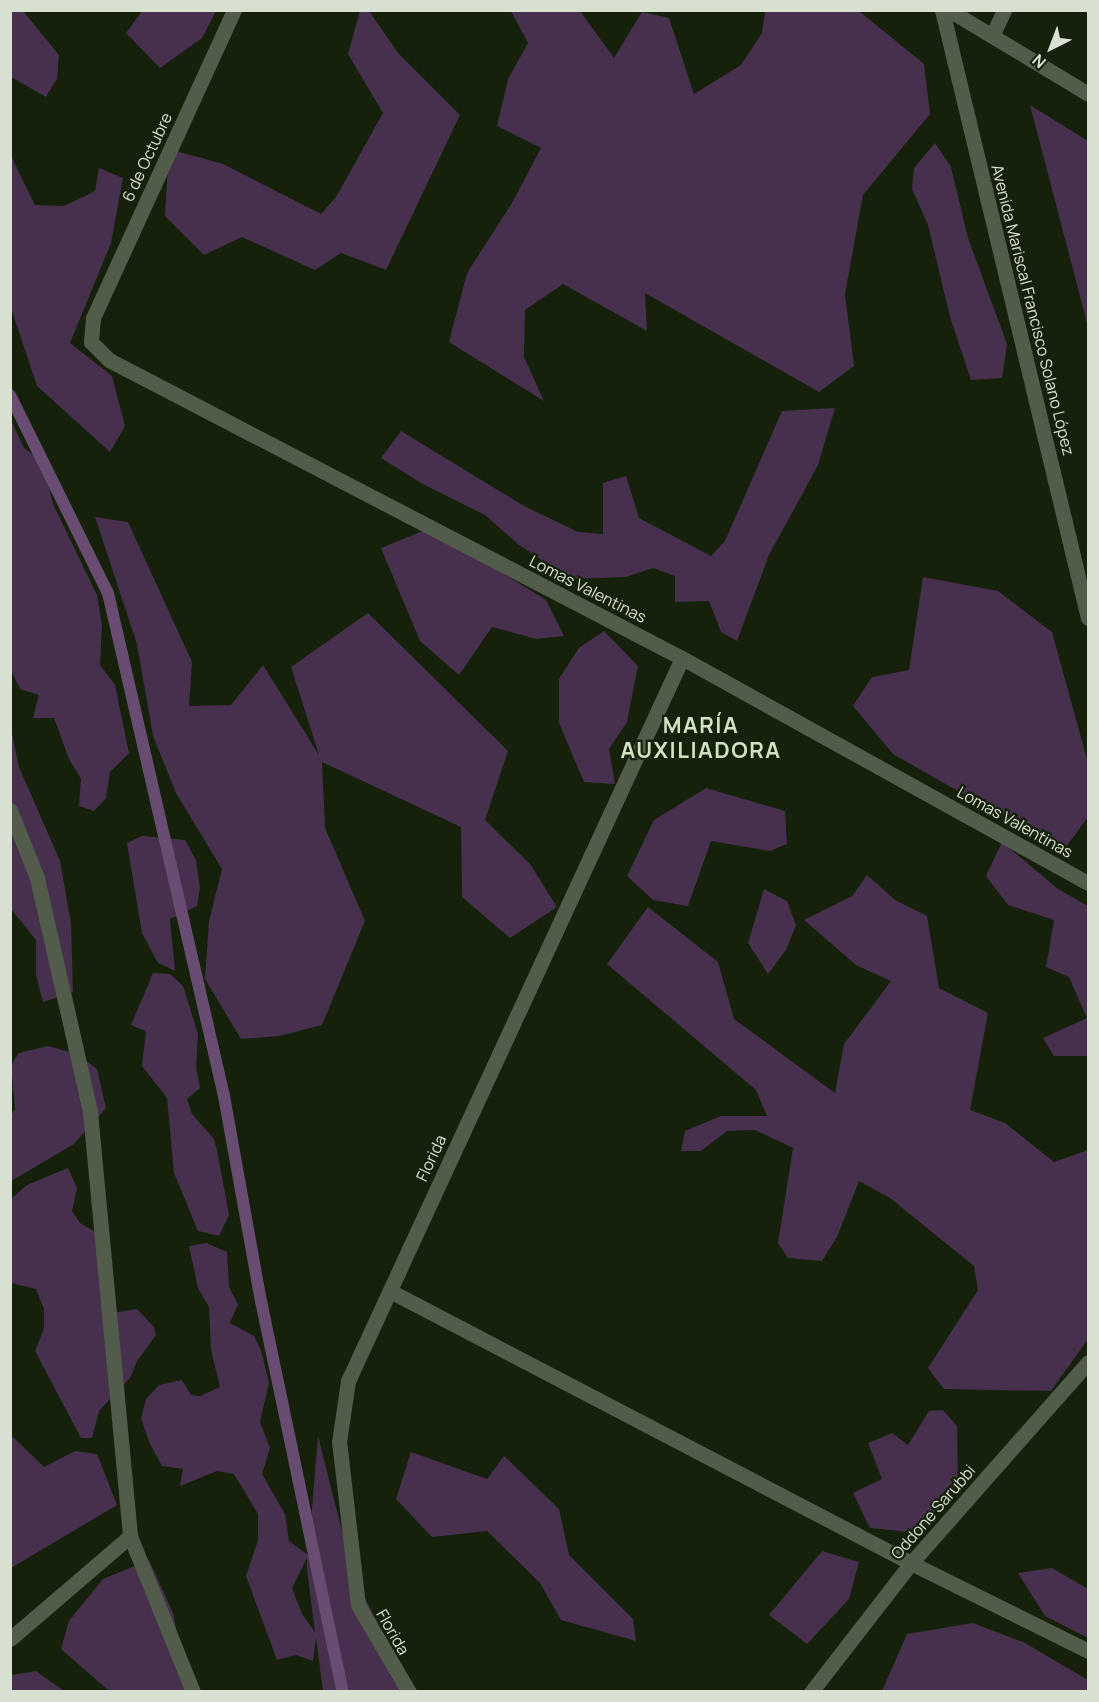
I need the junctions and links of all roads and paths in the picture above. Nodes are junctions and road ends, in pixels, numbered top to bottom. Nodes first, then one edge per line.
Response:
1 (234, 10) edge
2 (942, 10) edge
3 (949, 10) edge
4 (1004, 10) edge
5 (992, 36) junction
6 (1089, 94) edge
7 (93, 318) joint
8 (1089, 618) edge
9 (682, 658) junction
10 (10, 810) edge
11 (1089, 883) edge
12 (390, 1291) junction
13 (1089, 1362) edge
14 (130, 1536) junction
15 (911, 1563) junction
16 (10, 1618) edge
17 (16, 1635) edge
18 (1089, 1651) edge
19 (407, 1690) edge
20 (194, 1692) edge
21 (811, 1692) edge

1 - 7 street, 6 de Octubre
2 - 8 street, Avenida Mariscal Francisco Solano López
3 - 5 street
4 - 5 street
5 - 6 street
7 - 9 street, Lomas Valentinas
9 - 11 street, Lomas Valentinas
9 - 12 street, Florida
10 - 14 street
12 - 15 street
12 - 19 street, Florida
13 - 15 street, Oddone Sarubbi
14 - 17 street
14 - 20 street
15 - 18 street
15 - 21 street, Oddone Sarubbi
16 - 17 street

